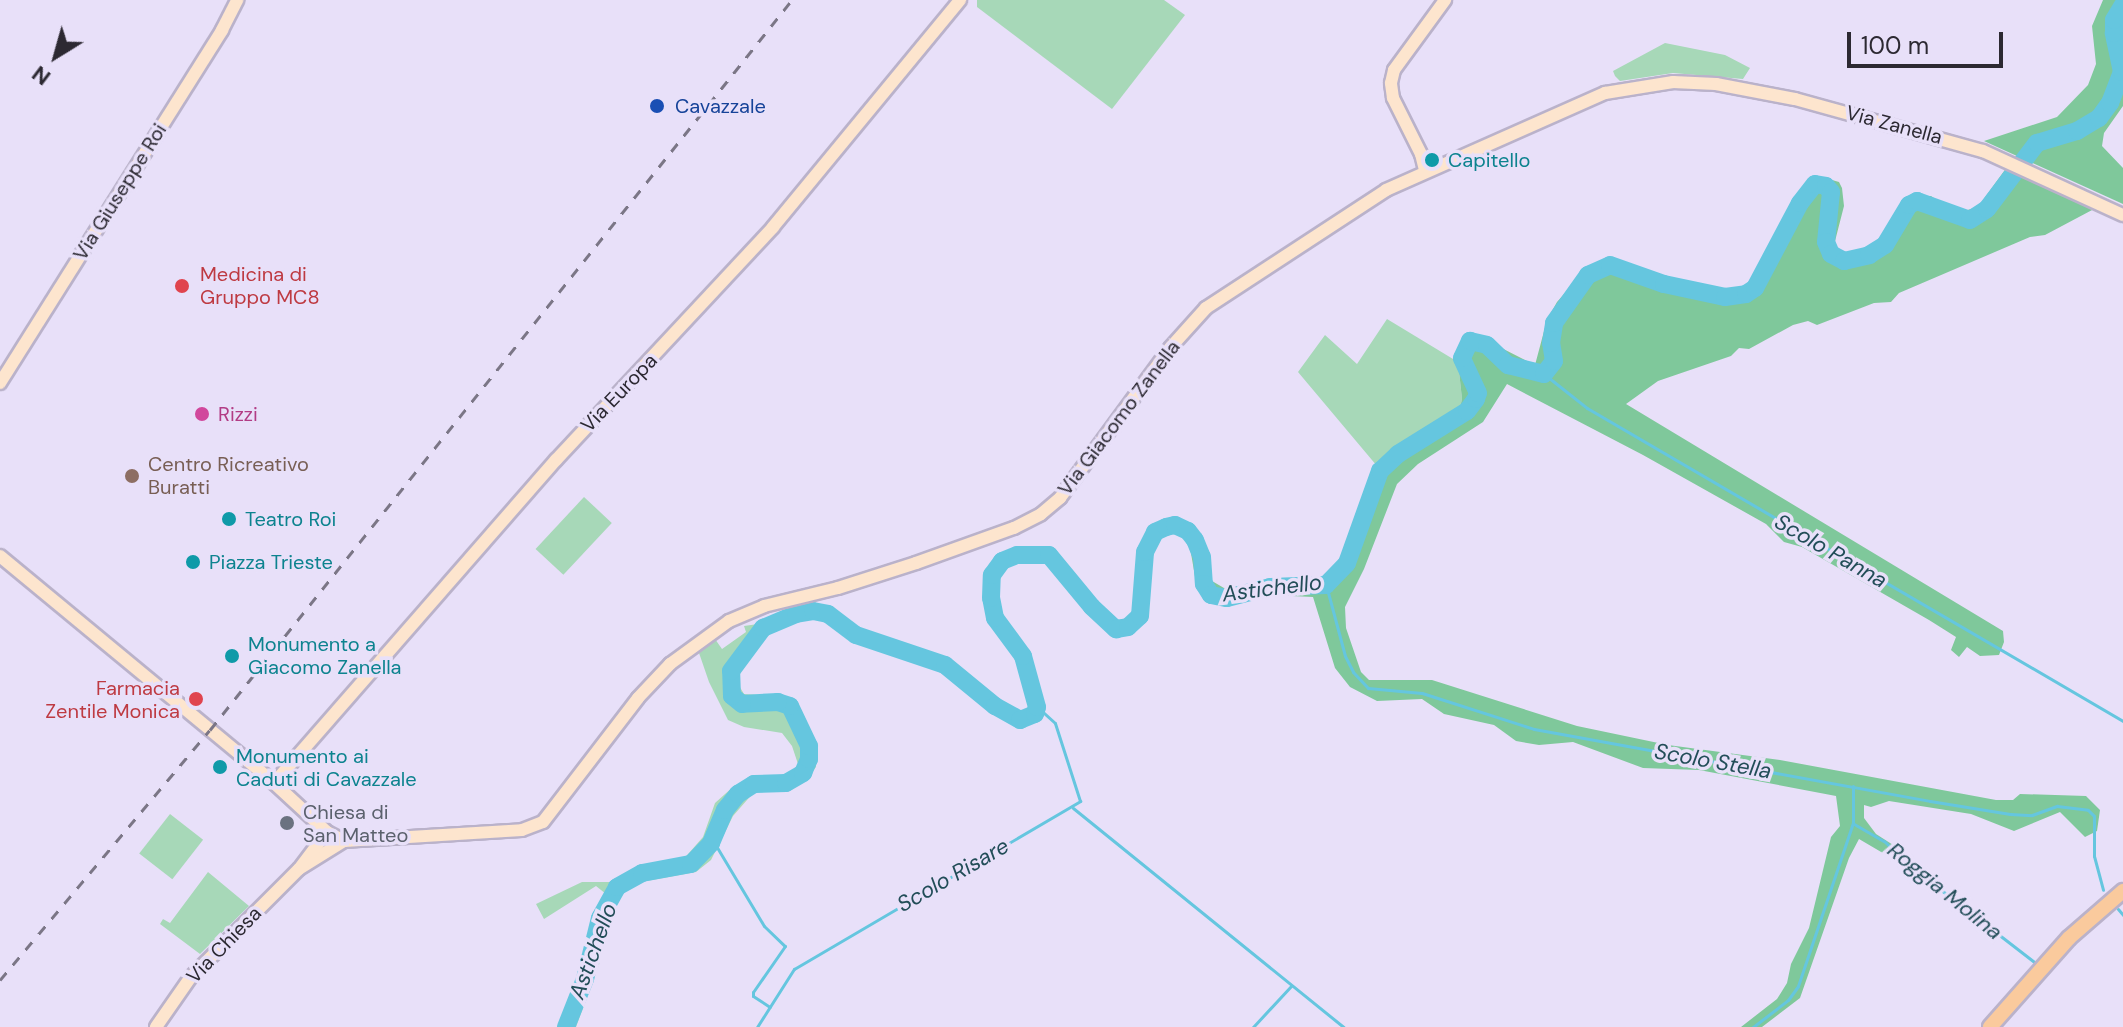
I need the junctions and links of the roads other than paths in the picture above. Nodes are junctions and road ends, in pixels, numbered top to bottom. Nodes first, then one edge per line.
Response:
1 (237, 0) edge
2 (960, 0) edge
3 (1445, 0) edge
4 (1795, 99) joint
5 (1425, 170) junction
6 (2123, 215) edge
7 (0, 383) edge
8 (0, 556) edge
9 (274, 783) junction
10 (327, 832) junction
11 (344, 841) junction
12 (299, 869) junction
13 (2123, 891) edge
14 (156, 1027) edge
15 (1990, 1027) edge

1 - 7 street, Via Giuseppe Roi
2 - 9 street, Via Europa
3 - 5 street
4 - 5 street, Via Giacomo Zanella
4 - 6 street, Via Zanella
5 - 11 street, Via Giacomo Zanella
8 - 9 street
9 - 10 street
10 - 11 street
10 - 12 street
11 - 12 street
12 - 14 street, Via Chiesa
13 - 15 main road

